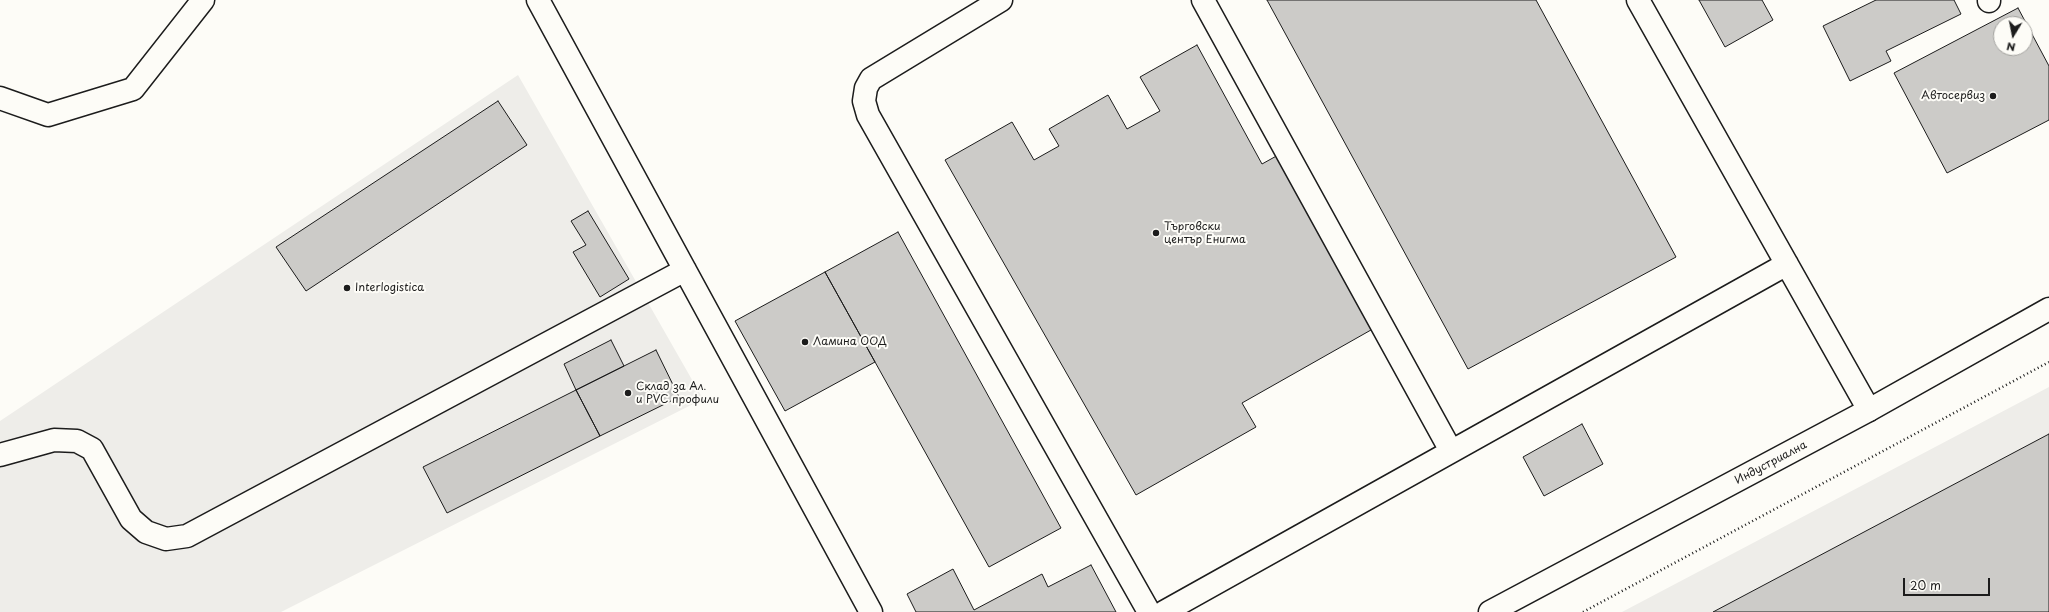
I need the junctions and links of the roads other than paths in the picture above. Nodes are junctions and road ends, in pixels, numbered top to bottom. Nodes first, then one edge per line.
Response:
1 (203, 0) edge
2 (538, 0) edge
3 (1001, 0) edge
4 (1203, 0) edge
5 (1638, 0) edge
6 (0, 98) edge
7 (1786, 264) junction
8 (685, 270) junction
9 (2049, 309) edge
10 (1869, 410) junction
11 (1451, 451) junction
12 (0, 455) edge
13 (871, 612) edge
14 (1149, 612) edge
15 (1164, 612) edge
16 (1490, 612) edge

1 - 6 street
2 - 8 street
3 - 14 street
4 - 11 street
5 - 7 street
7 - 10 street
7 - 11 street
8 - 12 street
8 - 13 street
9 - 10 street, Индустриална
10 - 16 street, Индустриална
11 - 15 street

